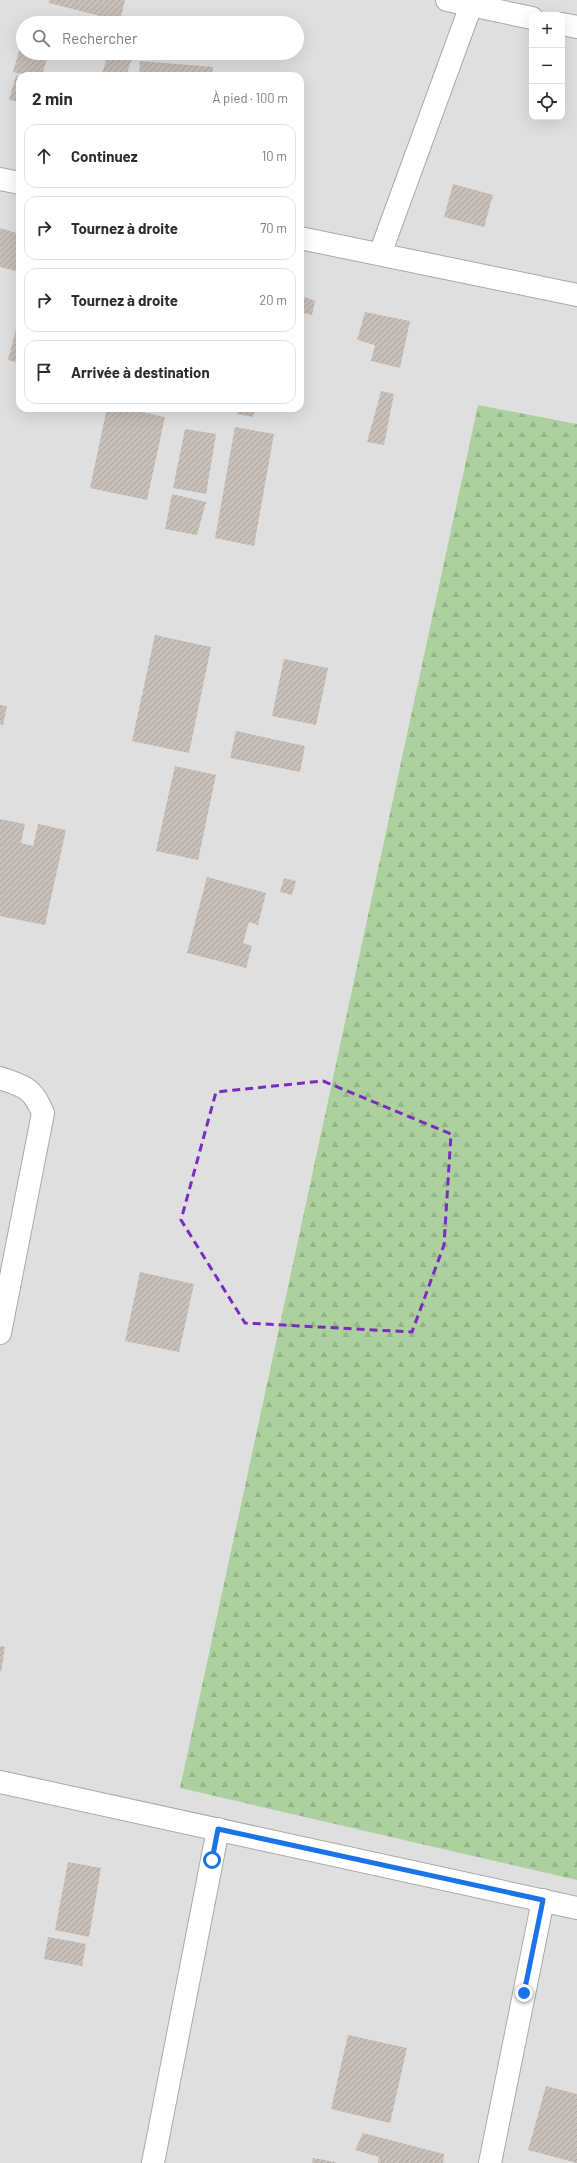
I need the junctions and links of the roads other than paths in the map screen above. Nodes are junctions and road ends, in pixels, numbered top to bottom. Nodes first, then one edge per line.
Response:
1 (447, 0) edge
2 (472, 2) edge
3 (529, 17) edge
4 (565, 25) edge
5 (577, 27) edge
6 (0, 179) edge
7 (16, 182) edge
8 (304, 239) edge
9 (380, 254) junction
10 (577, 295) edge
11 (0, 1078) edge
12 (0, 1333) edge
13 (0, 1782) edge
14 (218, 1829) junction
15 (543, 1900) junction
16 (577, 1908) edge
17 (153, 2163) edge
18 (490, 2163) edge

1 - 2 street
2 - 3 street
2 - 9 street
4 - 5 street
6 - 7 street
8 - 9 street
9 - 10 street
11 - 12 street
13 - 14 street
14 - 15 street
14 - 17 street
15 - 16 street
15 - 18 street

